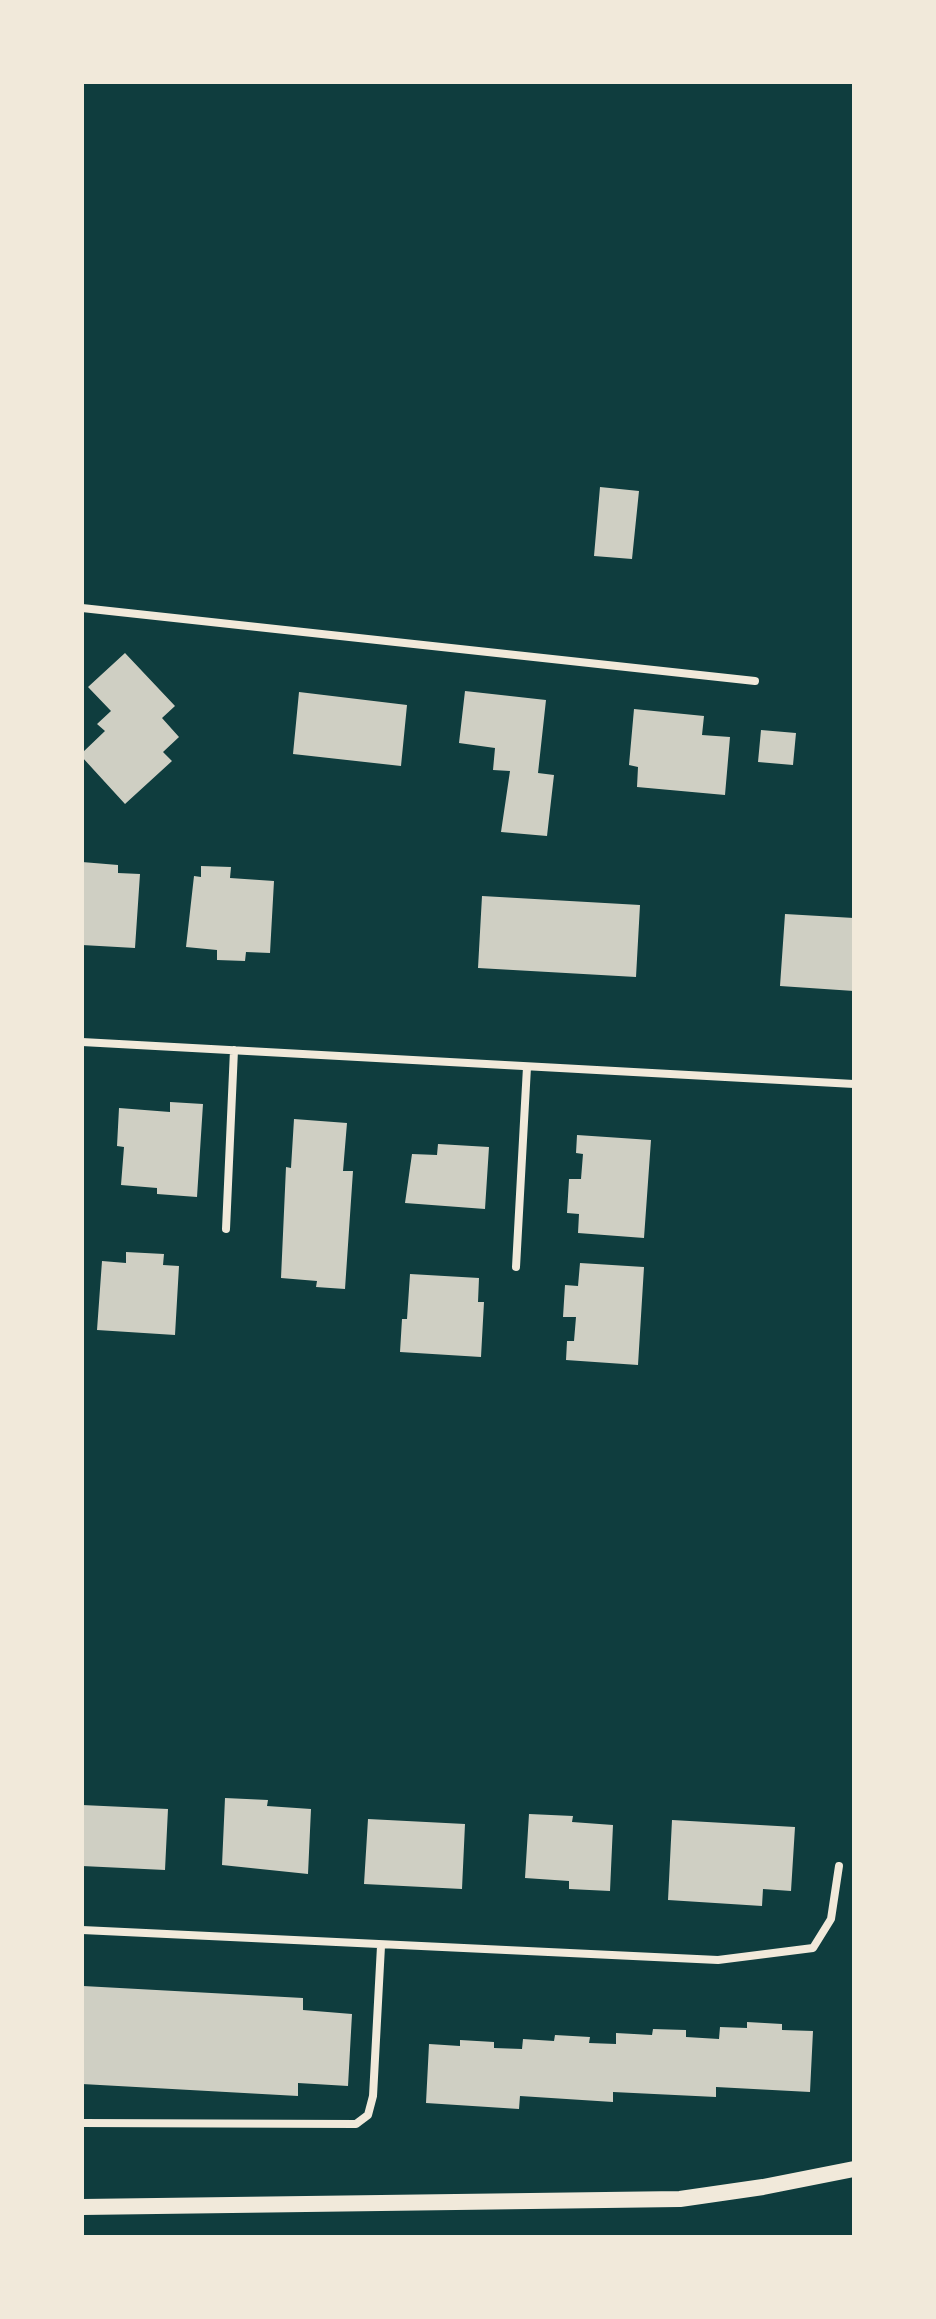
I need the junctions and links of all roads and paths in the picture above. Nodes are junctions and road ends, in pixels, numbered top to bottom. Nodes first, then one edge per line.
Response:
1 (82, 608) edge
2 (755, 681) dead end
3 (82, 1042) edge
4 (234, 1050) junction
5 (527, 1067) junction
6 (854, 1084) edge
7 (226, 1229) dead end
8 (516, 1267) dead end
9 (839, 1866) dead end
10 (82, 1930) edge
11 (381, 1946) junction
12 (82, 2123) edge
13 (854, 2169) edge
14 (82, 2207) edge

1 - 2 street
3 - 4 street
4 - 5 street
4 - 7 street
5 - 6 street
5 - 8 street
9 - 11 street
10 - 11 street
11 - 12 street
13 - 14 main road

